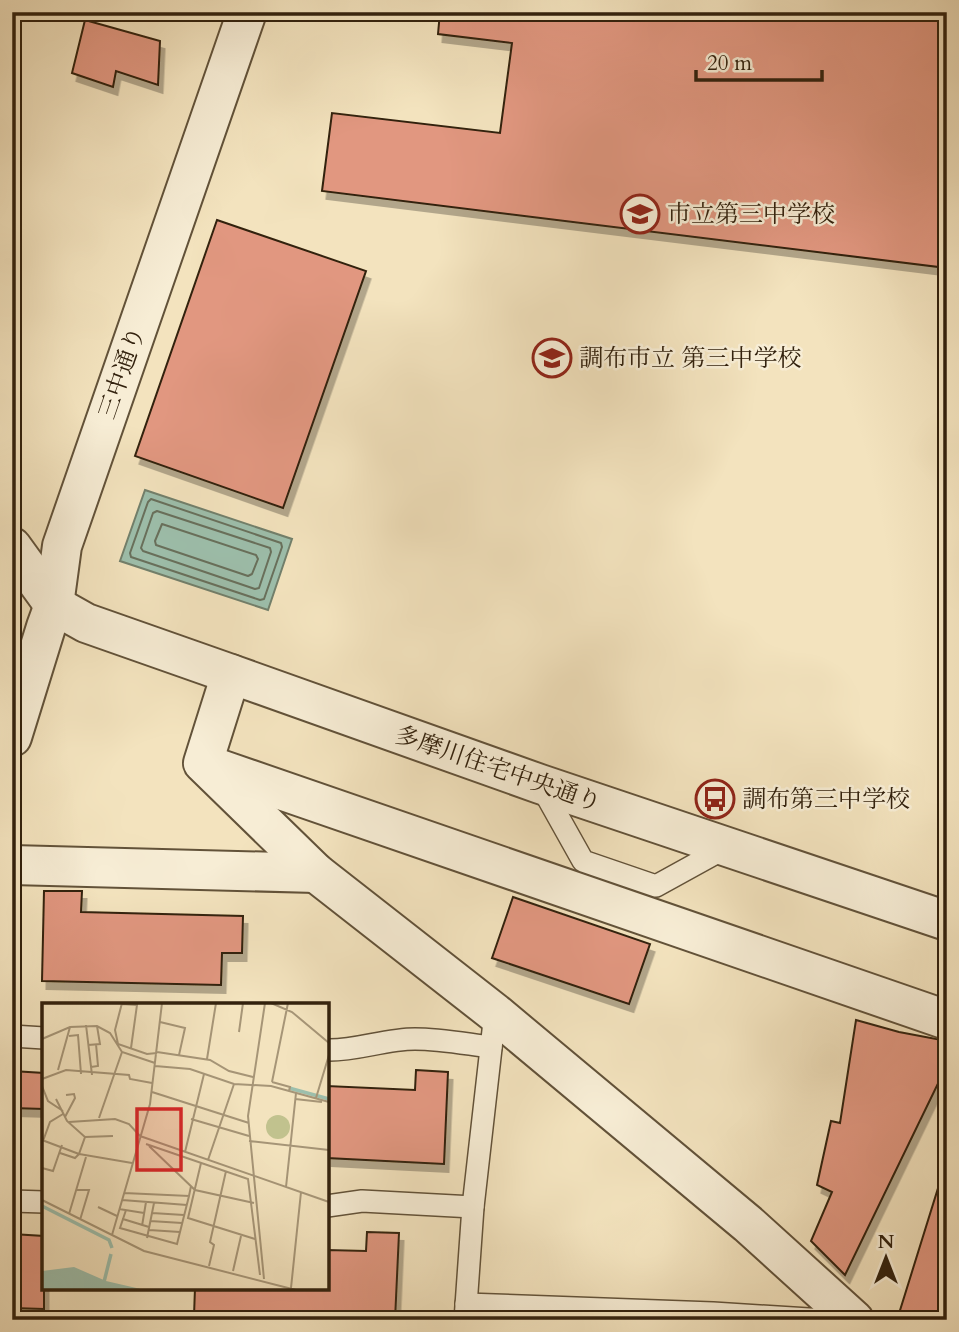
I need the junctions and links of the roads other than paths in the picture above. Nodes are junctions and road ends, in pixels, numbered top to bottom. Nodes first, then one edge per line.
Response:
1 (247, 12) edge
2 (12, 547) edge
3 (54, 605) junction
4 (231, 674) junction
5 (12, 737) edge
6 (202, 763) junction
7 (540, 783) junction
8 (725, 848) junction
9 (12, 865) edge
10 (316, 873) junction
11 (947, 921) edge
12 (947, 1020) edge
13 (493, 1030) junction
14 (12, 1036) edge
15 (42, 1038) edge
16 (329, 1050) edge
17 (12, 1201) edge
18 (42, 1202) edge
19 (329, 1206) edge
20 (473, 1207) junction
21 (465, 1312) edge
22 (825, 1320) edge
23 (854, 1320) edge

1 - 3 street, 三中通り
2 - 3 street
3 - 4 street, 多摩川住宅中央通り
3 - 5 street, 三中通り
4 - 6 street
4 - 7 street, 多摩川住宅中央通り
6 - 10 street
6 - 12 street
7 - 8 street, 多摩川住宅中央通り
7 - 8 lane
8 - 11 street, 多摩川住宅中央通り
9 - 10 street
10 - 13 street
13 - 16 lane
13 - 20 lane
13 - 23 street
14 - 15 lane
17 - 18 lane
19 - 20 lane
20 - 21 lane
21 - 22 lane

